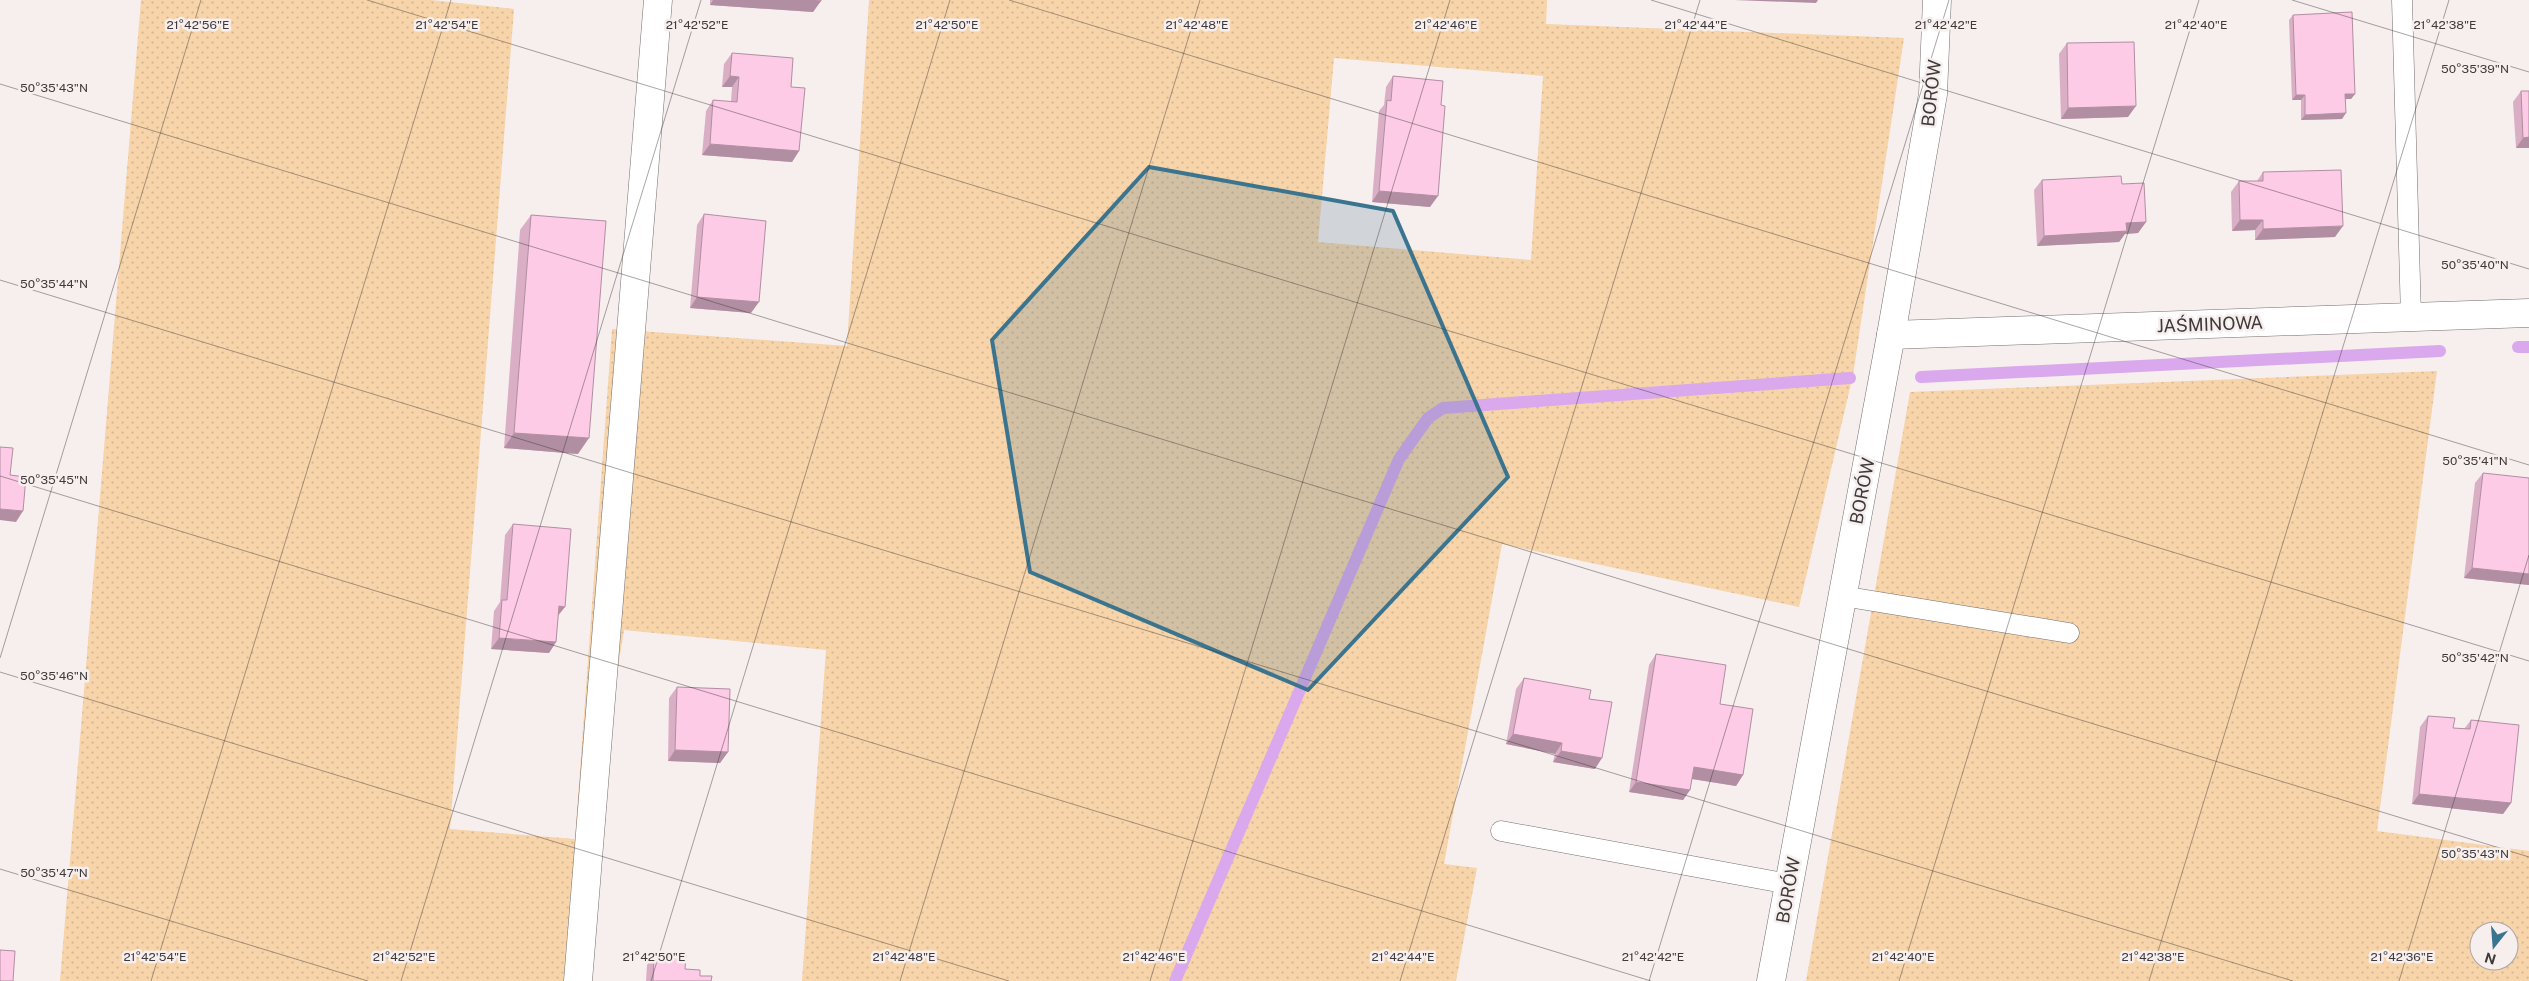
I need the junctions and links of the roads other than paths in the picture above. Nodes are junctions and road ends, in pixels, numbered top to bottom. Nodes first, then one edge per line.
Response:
1 (658, 0) edge
2 (1937, 0) edge
3 (2402, 0) edge
4 (2529, 312) edge
5 (2411, 317) junction
6 (1892, 335) junction
7 (1842, 596) junction
8 (2069, 633) dead end
9 (1501, 831) dead end
10 (1789, 884) junction
11 (578, 981) edge
12 (1771, 981) edge

1 - 11 street
2 - 6 street, BORÓW
3 - 5 lane
4 - 5 street, JAŚMINOWA
5 - 6 street, JAŚMINOWA
6 - 7 street, BORÓW
7 - 8 lane
7 - 10 street, BORÓW
9 - 10 lane
10 - 12 street, BORÓW

